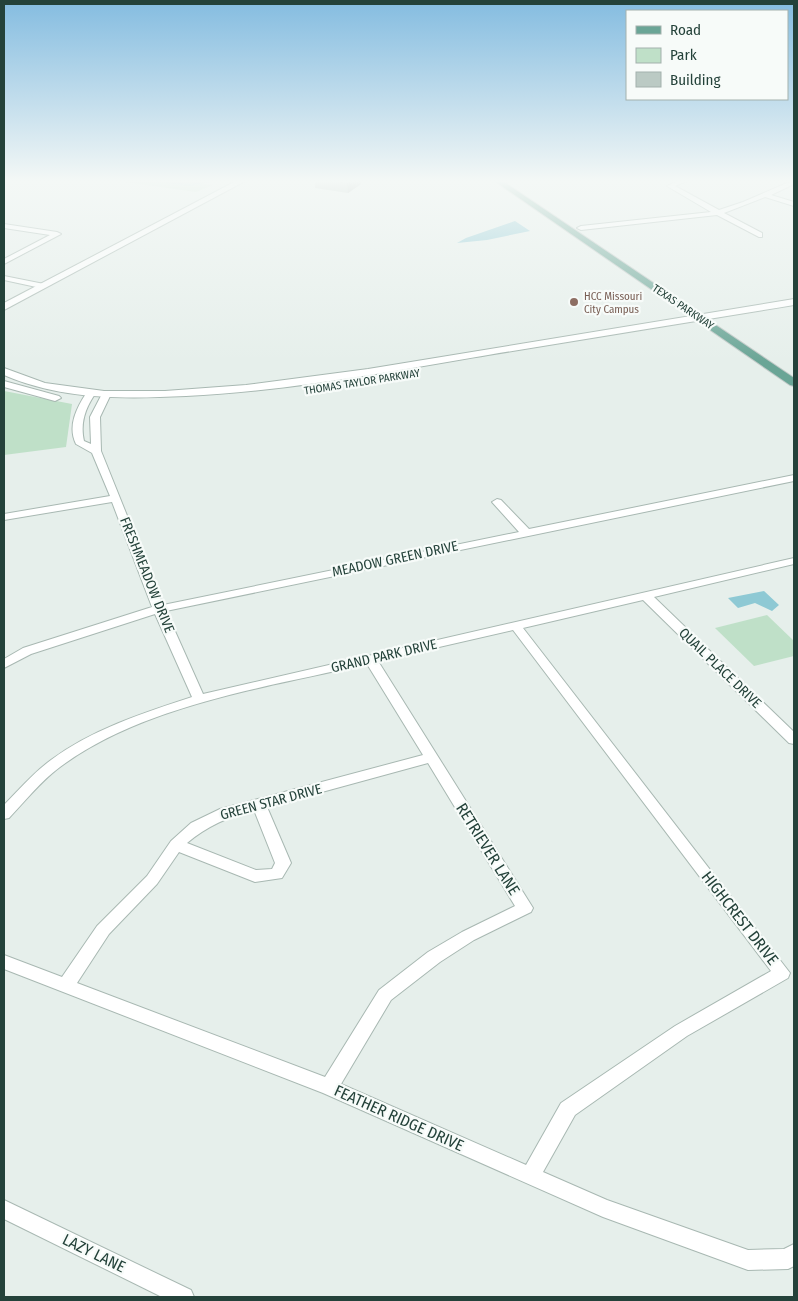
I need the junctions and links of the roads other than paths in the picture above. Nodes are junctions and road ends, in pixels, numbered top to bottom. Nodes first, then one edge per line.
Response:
1 (44, 241) edge
2 (127, 241) edge
3 (586, 241) edge
4 (598, 241) edge
5 (4, 262) edge
6 (4, 278) edge
7 (41, 286) junction
8 (794, 302) edge
9 (4, 307) edge
10 (794, 310) edge
11 (708, 320) junction
12 (4, 371) edge
13 (794, 373) edge
14 (794, 383) edge
15 (4, 384) edge
16 (88, 398) junction
17 (104, 399) junction
18 (96, 451) junction
19 (794, 478) edge
20 (116, 498) junction
21 (497, 502) dead end
22 (4, 517) edge
23 (525, 532) junction
24 (793, 562) edge
25 (646, 596) junction
26 (159, 609) junction
27 (514, 625) junction
28 (370, 659) junction
29 (4, 664) edge
30 (199, 699) junction
31 (794, 740) edge
32 (431, 758) junction
33 (259, 805) junction
34 (4, 814) edge
35 (176, 845) junction
36 (4, 962) edge
37 (66, 985) junction
38 (329, 1088) junction
39 (530, 1177) junction
40 (4, 1209) edge
41 (794, 1254) edge
42 (184, 1297) edge

1 - 5 street
2 - 7 street
3 - 11 main road, TEXAS PARKWAY
4 - 11 main road, TEXAS PARKWAY
6 - 7 street
7 - 9 street
8 - 11 street
10 - 11 street
11 - 13 main road, TEXAS PARKWAY
11 - 14 main road, TEXAS PARKWAY
11 - 17 street, THOMAS TAYLOR PARKWAY
12 - 16 street, THOMAS TAYLOR PARKWAY
15 - 16 street, THOMAS TAYLOR PARKWAY
16 - 17 street, THOMAS TAYLOR PARKWAY
16 - 18 street, FRESHMEADOW DRIVE
17 - 18 street, FRESHMEADOW DRIVE
18 - 20 street, FRESHMEADOW DRIVE
19 - 23 street, MEADOW GREEN DRIVE
20 - 22 street
20 - 26 street, FRESHMEADOW DRIVE
21 - 23 street
23 - 26 street, MEADOW GREEN DRIVE
24 - 25 street, GRAND PARK DRIVE
25 - 27 street, GRAND PARK DRIVE
25 - 31 street, QUAIL PLACE DRIVE
26 - 29 street, MEADOW GREEN DRIVE
26 - 30 street, FRESHMEADOW DRIVE
27 - 28 street, GRAND PARK DRIVE
27 - 39 street, HIGHCREST DRIVE
28 - 30 street, GRAND PARK DRIVE
28 - 32 street, RETRIEVER LANE
30 - 34 street, GRAND PARK DRIVE
32 - 33 street, GREEN STAR DRIVE
32 - 38 street, RETRIEVER LANE
33 - 35 street, GREEN STAR DRIVE
33 - 35 street
35 - 37 street, GREEN STAR DRIVE
36 - 37 street, FEATHER RIDGE DRIVE
37 - 38 street, FEATHER RIDGE DRIVE
38 - 39 street, FEATHER RIDGE DRIVE
39 - 41 street, FEATHER RIDGE DRIVE
40 - 42 street, LAZY LANE

